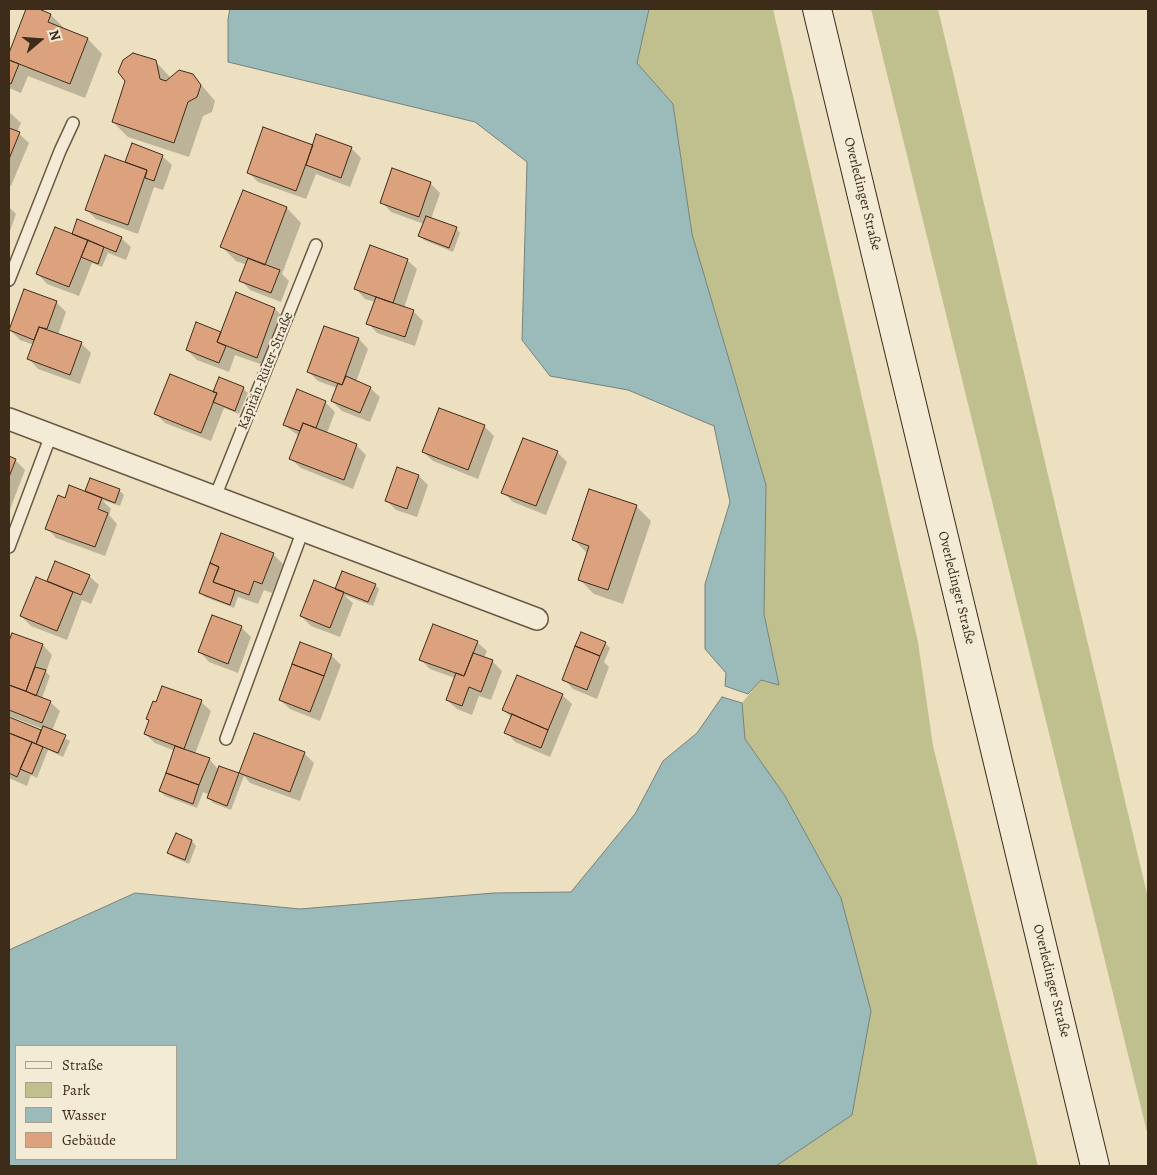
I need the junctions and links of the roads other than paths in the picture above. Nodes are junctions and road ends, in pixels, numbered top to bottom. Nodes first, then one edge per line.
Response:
1 (817, 9) edge
2 (73, 123) dead end
3 (316, 245) dead end
4 (9, 280) edge
5 (9, 419) edge
6 (51, 435) junction
7 (215, 497) junction
8 (303, 530) junction
9 (9, 546) edge
10 (537, 619) dead end
11 (226, 739) dead end
12 (1095, 1166) edge

1 - 12 street, Overledinger Straße
2 - 4 lane
3 - 7 lane, Kapitän-Rüter-Straße
5 - 6 street
6 - 7 street
6 - 9 lane
7 - 8 street
8 - 10 street
8 - 11 lane

